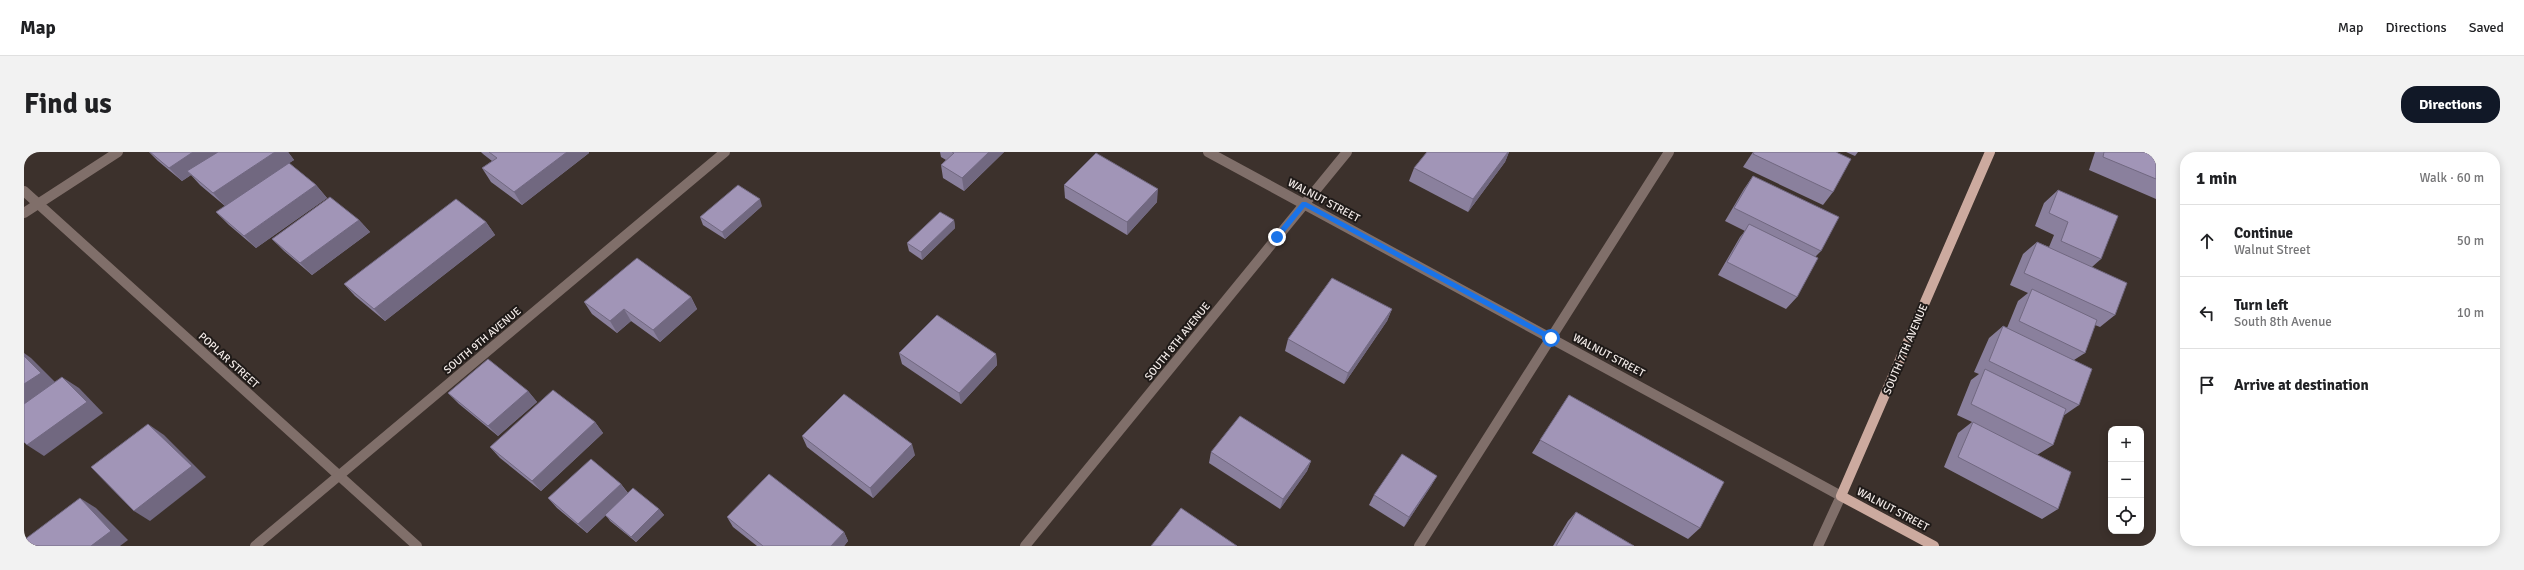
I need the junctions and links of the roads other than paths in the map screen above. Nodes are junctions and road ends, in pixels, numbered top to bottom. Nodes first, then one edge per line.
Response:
1 (118, 152) edge
2 (724, 152) edge
3 (1208, 152) edge
4 (1347, 152) edge
5 (1669, 152) edge
6 (1990, 152) edge
7 (24, 191) edge
8 (38, 204) junction
9 (1304, 204) junction
10 (24, 213) edge
11 (1551, 338) junction
12 (340, 476) junction
13 (1841, 496) junction
14 (255, 546) edge
15 (417, 546) edge
16 (1025, 546) edge
17 (1419, 546) edge
18 (1818, 546) edge
19 (1934, 546) edge

1 - 8 street
2 - 12 street, SOUTH 9TH AVENUE
3 - 9 street, WALNUT STREET
4 - 9 street, SOUTH 8TH AVENUE
5 - 11 street
6 - 13 main road, SOUTH 7TH AVENUE
7 - 8 street, POPLAR STREET
8 - 10 street
8 - 12 street, POPLAR STREET
9 - 11 street, WALNUT STREET
9 - 16 street, SOUTH 8TH AVENUE
11 - 13 street, WALNUT STREET
11 - 17 street
12 - 14 street, SOUTH 9TH AVENUE
12 - 15 street, POPLAR STREET
13 - 18 street, SOUTH 7TH AVENUE
13 - 19 main road, WALNUT STREET

